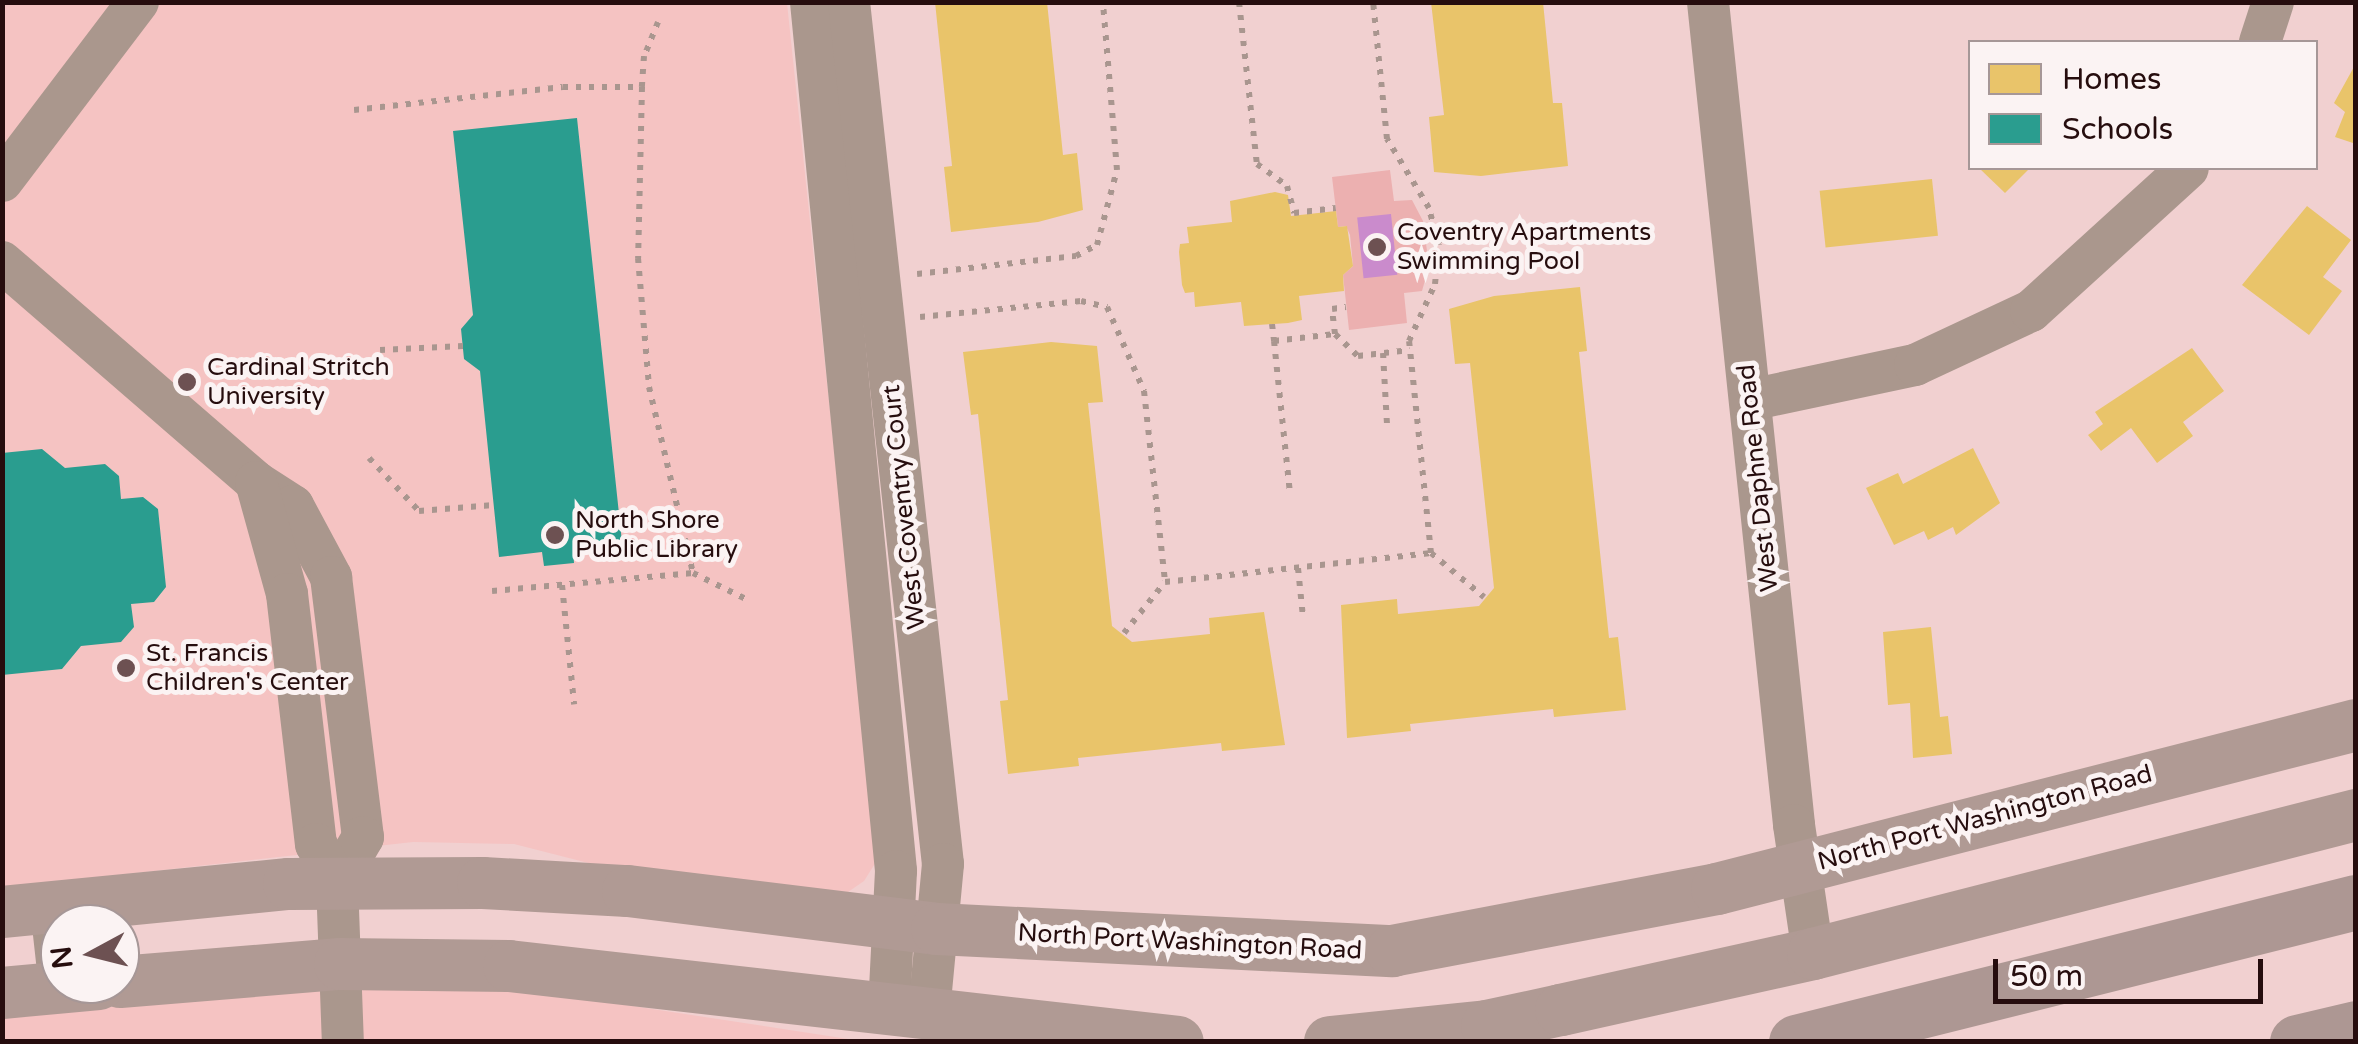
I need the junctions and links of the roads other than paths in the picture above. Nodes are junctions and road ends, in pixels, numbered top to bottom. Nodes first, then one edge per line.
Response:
1 (138, 2) edge
2 (811, 2) edge
3 (849, 2) edge
4 (1708, 2) edge
5 (2274, 2) edge
6 (2261, 40) edge
7 (2186, 170) edge
8 (2, 181) edge
9 (2, 262) edge
10 (1750, 400) junction
11 (2356, 725) edge
12 (2356, 815) edge
13 (1799, 867) junction
14 (337, 882) junction
15 (2356, 902) edge
16 (27, 909) edge
17 (915, 926) junction
18 (1814, 954) junction
19 (340, 964) junction
20 (140, 980) edge
21 (40, 990) edge
22 (2, 993) edge
23 (909, 1010) junction
24 (2356, 1028) edge
25 (343, 1042) edge
26 (1178, 1042) edge
27 (1330, 1042) edge
28 (1796, 1042) edge
29 (2298, 1042) edge

1 - 8 street
2 - 17 street, West Coventry Court
3 - 17 street, West Coventry Court
4 - 10 street, West Daphne Road
5 - 6 street
7 - 10 street
9 - 14 street
10 - 13 street, West Daphne Road
11 - 13 main road, North Port Washington Road
12 - 18 main road
13 - 17 main road, North Port Washington Road
13 - 18 street, West Daphne Road
14 - 16 main road, North Port Washington Road
14 - 17 main road, North Port Washington Road
14 - 19 street
15 - 28 highway
17 - 23 street, West Coventry Court
18 - 27 main road
19 - 20 main road
19 - 23 main road
19 - 25 street
21 - 22 main road
23 - 26 main road
24 - 29 highway

